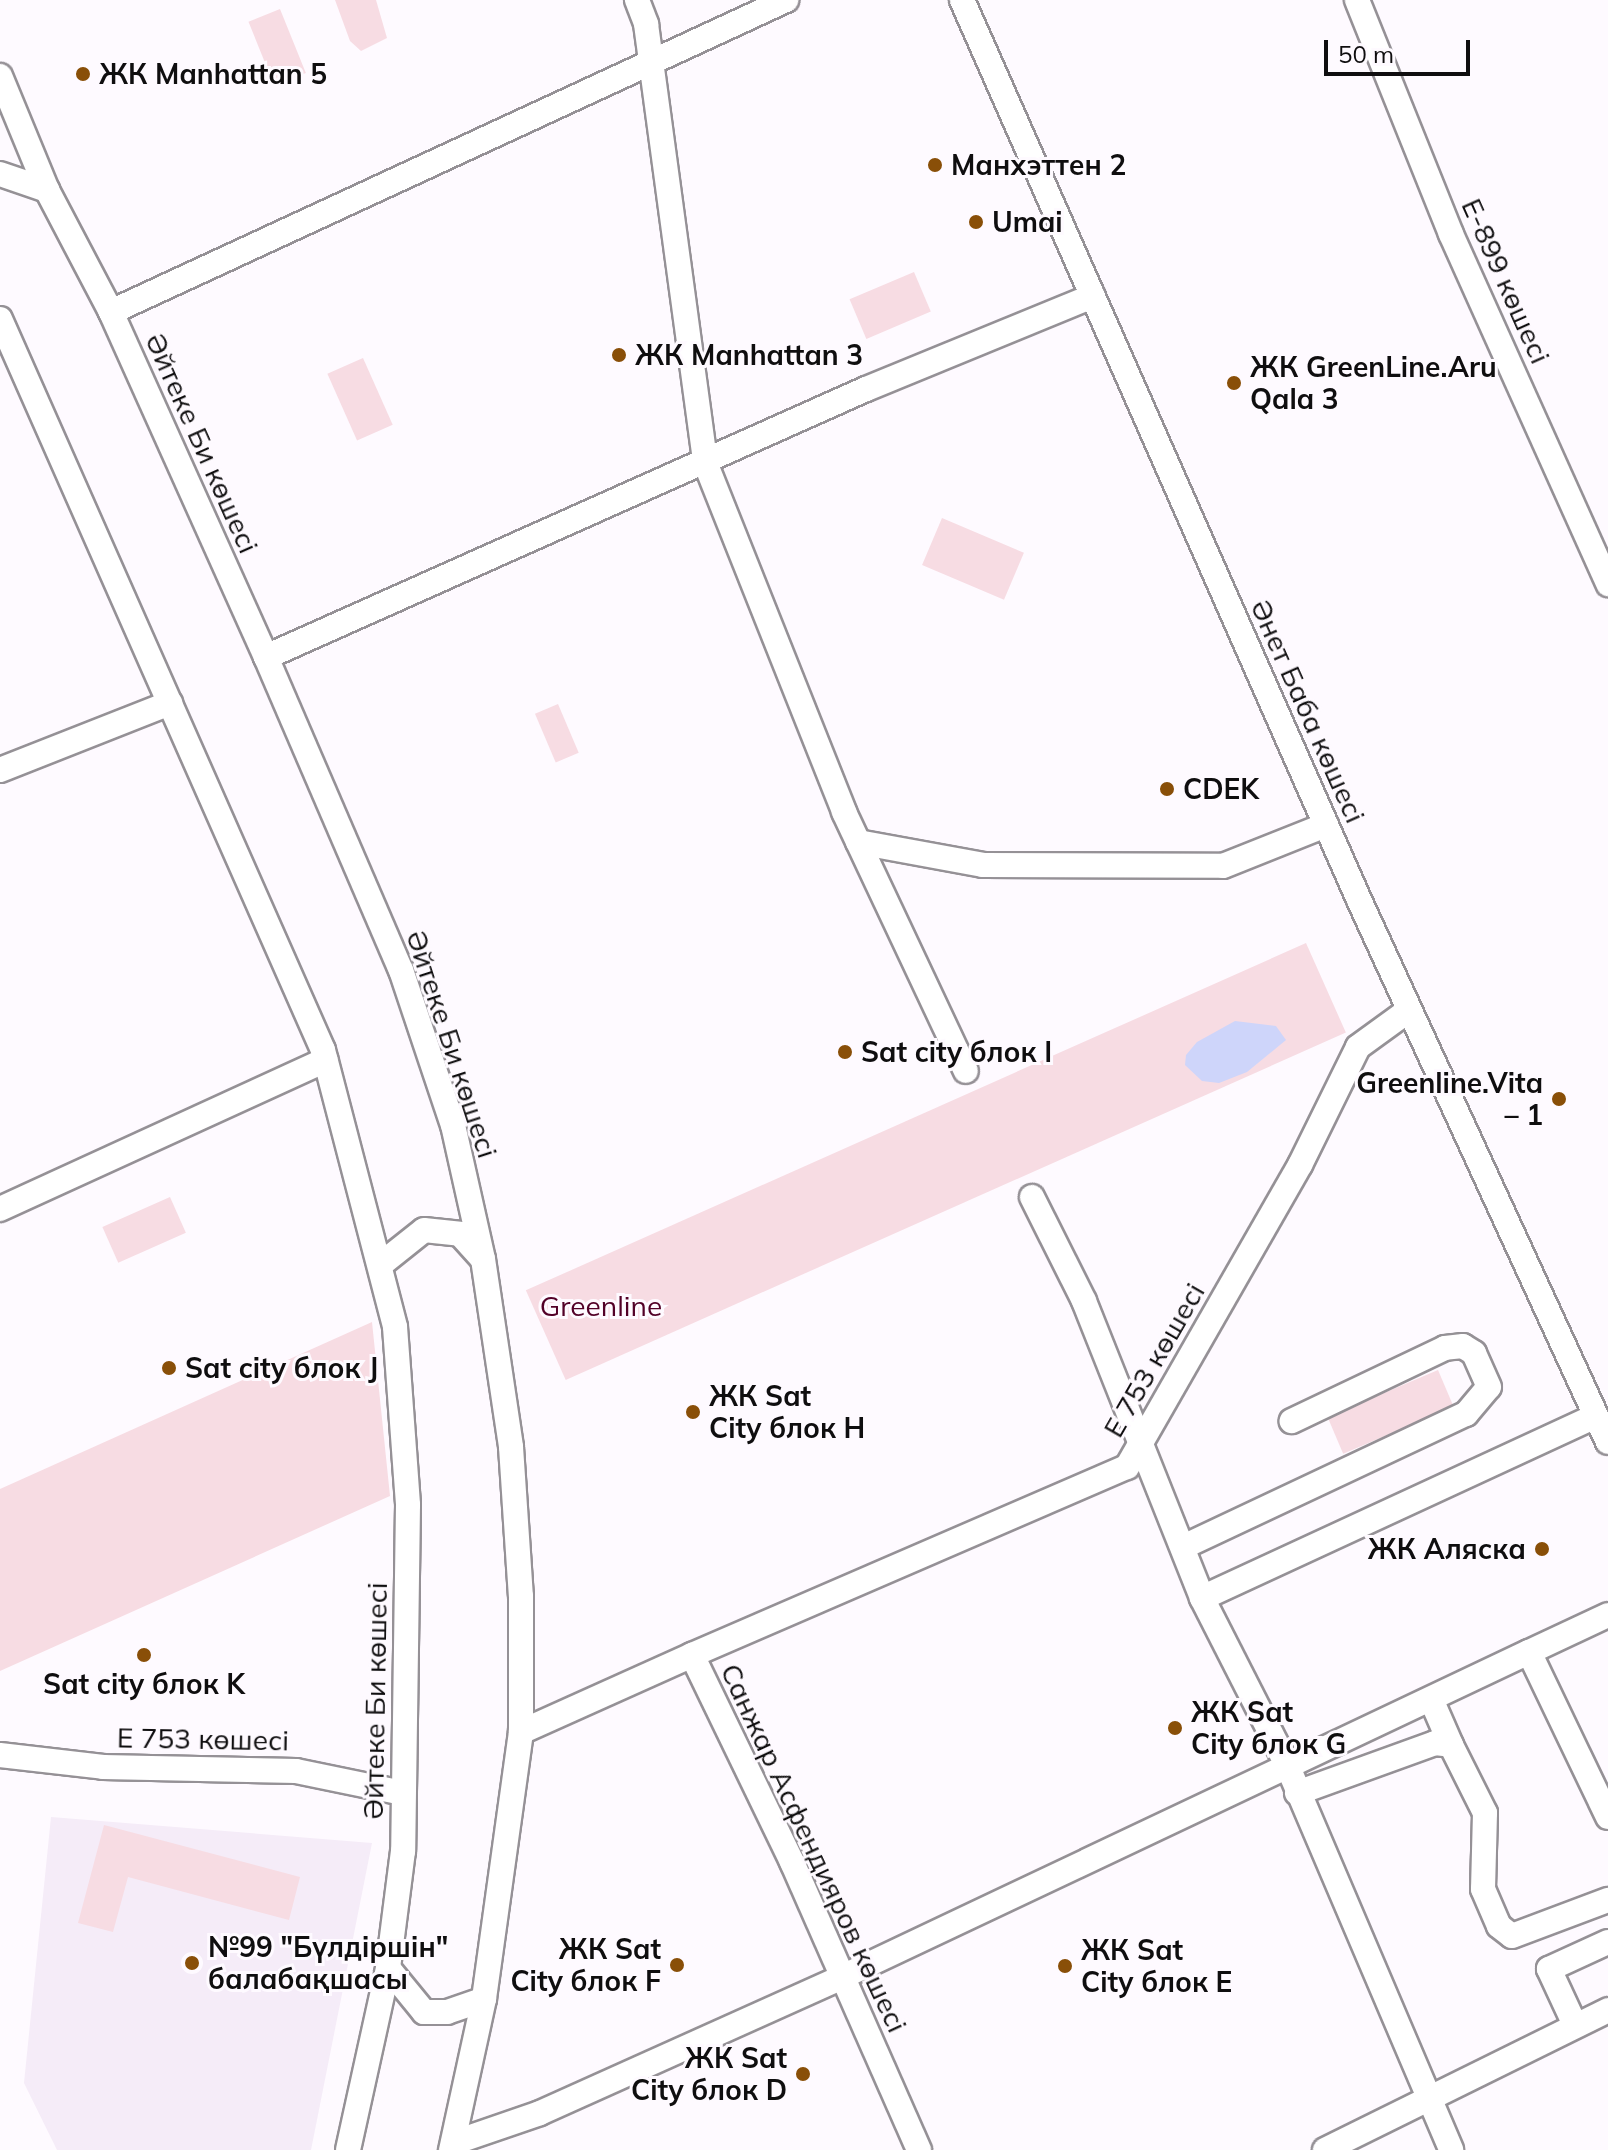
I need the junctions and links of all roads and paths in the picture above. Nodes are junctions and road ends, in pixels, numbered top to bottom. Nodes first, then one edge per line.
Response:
1 (637, 0) edge
2 (786, 0) edge
3 (962, 0) edge
4 (1357, 0) edge
5 (648, 61) junction
6 (0, 76) edge
7 (0, 174) edge
8 (47, 190) junction
9 (1093, 296) junction
10 (111, 312) junction
11 (0, 319) edge
12 (705, 462) junction
13 (1608, 584) edge
14 (266, 657) junction
15 (170, 703) junction
16 (0, 770) edge
17 (1326, 825) junction
18 (858, 842) junction
19 (1409, 1010) junction
20 (325, 1060) junction
21 (966, 1071) dead end
22 (1032, 1197) dead end
23 (0, 1209) edge
24 (483, 1259) junction
25 (380, 1265) junction
26 (1596, 1416) junction
27 (1292, 1421) dead end
28 (1608, 1442) edge
29 (1143, 1443) junction
30 (1183, 1547) junction
31 (1202, 1598) junction
32 (1608, 1615) edge
33 (1529, 1652) junction
34 (692, 1655) junction
35 (1431, 1699) junction
36 (521, 1732) junction
37 (1451, 1745) junction
38 (0, 1755) edge
39 (1288, 1767) junction
40 (403, 1793) junction
41 (1297, 1793) junction
42 (1608, 1817) edge
43 (1608, 1900) edge
44 (1608, 1942) edge
45 (388, 1968) junction
46 (842, 1977) junction
47 (484, 1999) junction
48 (1608, 2010) edge
49 (1575, 2025) junction
50 (1428, 2102) junction
51 (452, 2146) edge
52 (348, 2150) edge
53 (919, 2150) edge
54 (1325, 2150) edge
55 (1451, 2150) edge

1 - 5 street
2 - 5 street
3 - 9 street, Әнет Баба көшесі
4 - 13 street, Е-899 көшесі
5 - 10 street
5 - 12 street
6 - 8 street, Әйтеке Би көшесі
7 - 8 street
8 - 10 street, Әйтеке Би көшесі
9 - 12 street
9 - 17 street, Әнет Баба көшесі
10 - 14 street, Әйтеке Би көшесі
11 - 15 street, Әйтеке Би көшесі
12 - 14 street
12 - 18 street
14 - 24 street, Әйтеке Би көшесі
15 - 16 street
15 - 20 street, Әйтеке Би көшесі
17 - 18 street
17 - 19 street, Әнет Баба көшесі
18 - 21 street
19 - 26 street, Әнет Баба көшесі
19 - 29 street, Е 753 көшесі
20 - 23 street
20 - 25 street, Әйтеке Би көшесі
22 - 29 street
24 - 25 street
24 - 36 street, Әйтеке Би көшесі
25 - 40 street, Әйтеке Би көшесі
26 - 28 street, Әнет Баба көшесі
26 - 31 street
27 - 30 street
29 - 30 street
29 - 34 street, Е 753 көшесі
30 - 31 street
31 - 39 street
32 - 33 street
33 - 35 street
33 - 42 street
34 - 36 street, Санжар Асфендияров көшесі
34 - 46 street, Санжар Асфендияров көшесі
35 - 37 street
35 - 39 street
36 - 47 street, Әйтеке Би көшесі
37 - 41 street
37 - 43 street
38 - 40 street, Е 753 көшесі
39 - 41 street
39 - 46 street
40 - 45 street, Әйтеке Би көшесі
41 - 50 street
44 - 49 street
45 - 47 street
45 - 52 street, Әйтеке Би көшесі
46 - 51 street
46 - 53 street, Санжар Асфендияров көшесі
47 - 51 street, Әйтеке Би көшесі
48 - 49 street
49 - 50 street
50 - 54 street
50 - 55 street

